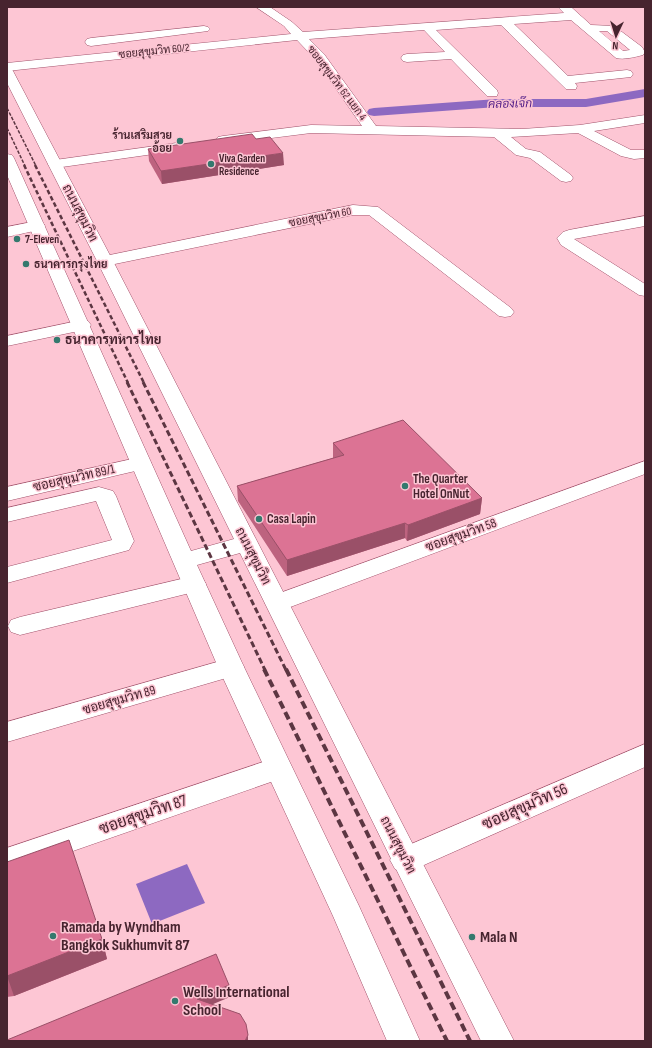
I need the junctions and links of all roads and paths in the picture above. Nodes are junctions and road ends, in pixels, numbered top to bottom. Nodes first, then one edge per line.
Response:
1 (262, 7) edge
2 (564, 7) edge
3 (574, 16) junction
4 (504, 20) junction
5 (426, 26) junction
6 (588, 28) junction
7 (204, 29) dead end
8 (301, 36) junction
9 (82, 44) dead end
10 (454, 55) junction
11 (407, 58) dead end
12 (7, 67) edge
13 (7, 71) edge
14 (627, 74) dead end
15 (492, 93) dead end
16 (645, 119) edge
17 (580, 129) junction
18 (373, 131) junction
19 (497, 132) junction
20 (207, 142) edge
21 (192, 144) edge
22 (645, 154) edge
23 (55, 164) junction
24 (9, 169) edge
25 (566, 178) dead end
26 (645, 221) edge
27 (37, 226) junction
28 (7, 232) edge
29 (105, 261) junction
30 (645, 291) edge
31 (504, 312) dead end
32 (82, 325) junction
33 (7, 341) edge
34 (141, 462) junction
35 (645, 467) edge
36 (7, 494) edge
37 (7, 515) edge
38 (247, 543) junction
39 (184, 561) junction
40 (7, 575) edge
41 (194, 584) junction
42 (277, 603) junction
43 (20, 626) dead end
44 (231, 667) junction
45 (7, 732) edge
46 (645, 755) edge
47 (278, 768) junction
48 (405, 860) junction
49 (7, 861) edge
50 (404, 1041) edge
51 (498, 1041) edge

1 - 8 street, ซอยสุขุมวิท 62 แยก 4
2 - 3 street
3 - 4 street, ซอยสุขุมวิท 60/2
3 - 6 street
4 - 5 street, ซอยสุขุมวิท 60/2
4 - 14 street
5 - 8 street, ซอยสุขุมวิท 60/2
5 - 10 street
6 - 6 street
7 - 9 street
8 - 12 street, ซอยสุขุมวิท 60/2
8 - 18 street, ซอยสุขุมวิท 62 แยก 4
10 - 11 street
10 - 15 street
13 - 23 street, ถนนสุขุมวิท
16 - 17 street
17 - 19 street
17 - 22 street
18 - 19 street
18 - 20 street
19 - 25 street
21 - 23 street
23 - 29 street, ถนนสุขุมวิท
24 - 27 street
26 - 30 street
27 - 28 street
27 - 32 street
29 - 31 street, ซอยสุขุมวิท 60
29 - 38 street, ถนนสุขุมวิท
32 - 33 street
32 - 34 street
34 - 36 street, ซอยสุขุมวิท 89/1
34 - 39 street
35 - 42 street, ซอยสุขุมวิท 58
37 - 40 street
38 - 39 street
38 - 42 street, ถนนสุขุมวิท
39 - 41 street
41 - 43 street
41 - 44 street
42 - 48 street, ถนนสุขุมวิท
44 - 45 street, ซอยสุขุมวิท 89
44 - 47 street
46 - 48 street, ซอยสุขุมวิท 56
47 - 49 street, ซอยสุขุมวิท 87
47 - 50 street
48 - 51 street, ถนนสุขุมวิท

